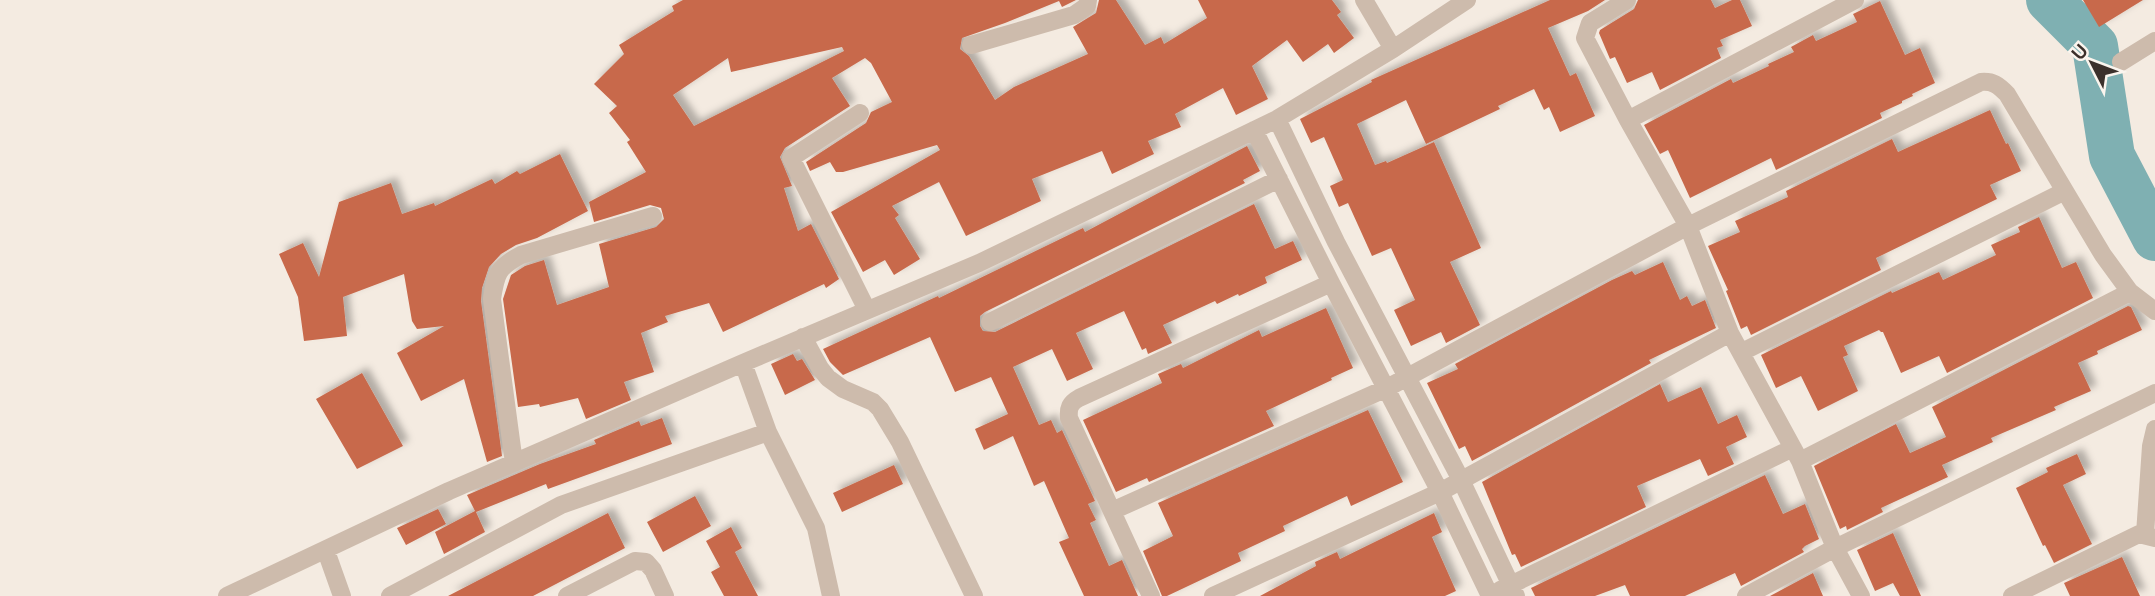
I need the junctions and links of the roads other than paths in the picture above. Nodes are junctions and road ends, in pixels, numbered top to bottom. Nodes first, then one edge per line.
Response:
1 (1088, 0) edge
2 (1364, 0) edge
3 (1467, 0) edge
4 (1627, 0) edge
5 (1855, 0) edge
6 (2155, 41) edge
7 (971, 45) dead end
8 (1393, 49) junction
9 (2121, 62) dead end
10 (860, 113) dead end
11 (1277, 119) junction
12 (1628, 120) junction
13 (1254, 130) junction
14 (1279, 178) junction
15 (2065, 191) junction
16 (653, 216) dead end
17 (1688, 226) junction
18 (1331, 283) junction
19 (2130, 292) junction
20 (867, 310) junction
21 (2155, 311) edge
22 (990, 322) dead end
23 (1731, 333) junction
24 (803, 337) junction
25 (1742, 352) junction
26 (743, 363) junction
27 (1407, 376) junction
28 (1387, 388) junction
29 (2155, 393) edge
30 (2155, 429) edge
31 (768, 432) junction
32 (1797, 455) junction
33 (514, 463) junction
34 (1461, 480) junction
35 (1440, 492) junction
36 (1112, 511) junction
37 (2150, 536) edge
38 (1835, 548) junction
39 (326, 551) junction
40 (1513, 591) edge
41 (227, 596) edge
42 (342, 596) edge
43 (390, 596) edge
44 (567, 596) edge
45 (665, 596) edge
46 (831, 596) edge
47 (975, 596) edge
48 (1151, 596) edge
49 (1213, 596) edge
50 (1489, 596) edge
51 (1746, 596) edge
52 (1861, 596) edge
53 (2012, 596) edge

1 - 7 street
2 - 8 street
3 - 8 street
4 - 12 street
5 - 12 street
6 - 9 street
8 - 11 street
10 - 20 street
11 - 13 street
11 - 27 street
12 - 17 street
13 - 14 street
13 - 20 street
14 - 18 street
14 - 22 street
15 - 17 street
15 - 19 street
15 - 25 street
16 - 33 street
17 - 23 street
17 - 27 street
18 - 28 street
18 - 36 street
19 - 21 street
19 - 32 street
20 - 24 street
23 - 25 street
23 - 34 street
24 - 26 street
24 - 47 street
25 - 32 street
26 - 31 street
26 - 33 street
27 - 28 street
27 - 34 street
28 - 35 street
28 - 36 street
29 - 38 street
30 - 37 street
31 - 43 street
31 - 46 street
32 - 38 street
32 - 40 street
33 - 39 street
34 - 35 street
34 - 40 street
35 - 49 street
35 - 50 street
36 - 48 street
37 - 53 street
38 - 51 street
38 - 52 street
39 - 41 street
39 - 42 street
40 - 50 street
44 - 45 street

